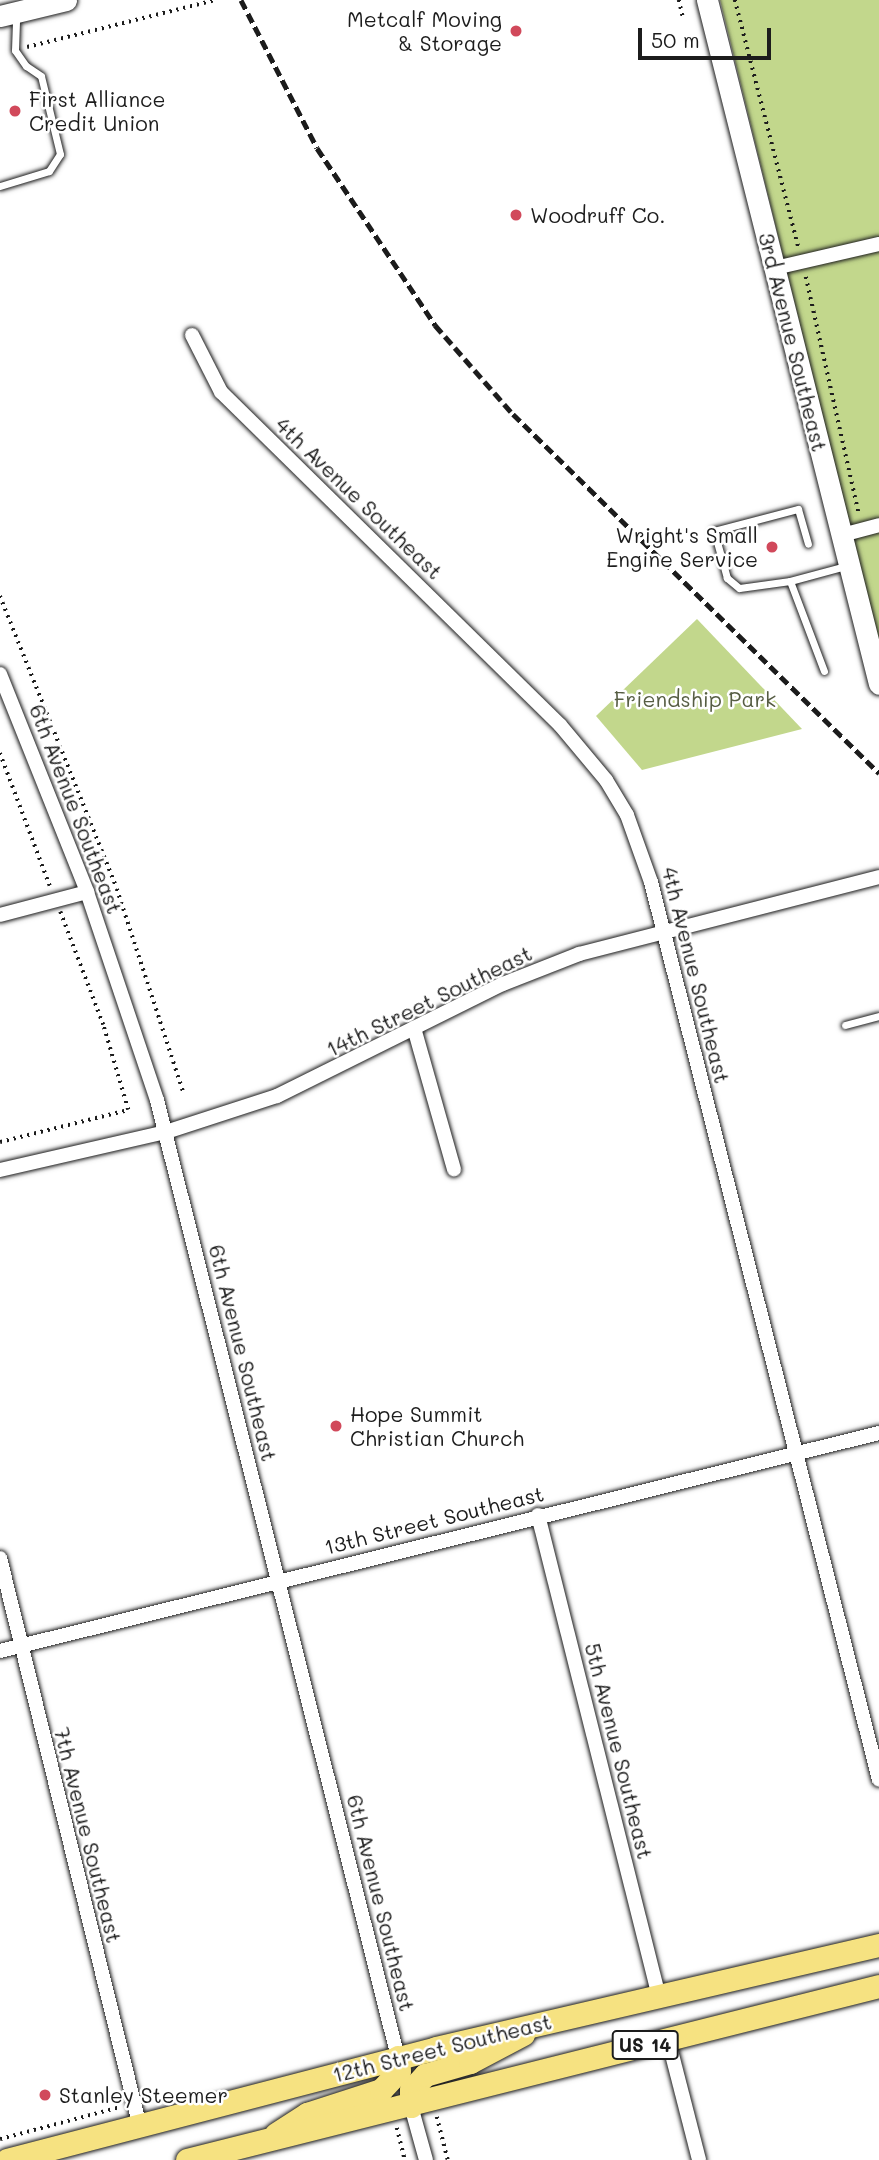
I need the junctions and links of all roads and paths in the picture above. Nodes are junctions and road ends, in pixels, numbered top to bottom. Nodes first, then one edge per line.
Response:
1 (66, 0) edge
2 (215, 0) edge
3 (679, 0) edge
4 (707, 0) edge
5 (735, 0) edge
6 (10, 9) edge
7 (683, 17) dead end
8 (15, 50) junction
9 (0, 186) edge
10 (879, 244) edge
11 (803, 261) junction
12 (775, 268) junction
13 (192, 335) dead end
14 (879, 525) edge
15 (852, 532) junction
16 (808, 544) dead end
17 (850, 565) junction
18 (790, 581) junction
19 (0, 596) edge
20 (824, 671) dead end
21 (0, 674) edge
22 (879, 684) edge
23 (0, 753) edge
24 (879, 877) edge
25 (48, 881) dead end
26 (87, 892) junction
27 (0, 915) edge
28 (65, 924) dead end
29 (663, 931) junction
30 (879, 1016) edge
31 (845, 1025) dead end
32 (414, 1028) junction
33 (183, 1091) dead end
34 (166, 1132) junction
35 (0, 1142) edge
36 (454, 1169) dead end
37 (0, 1170) edge
38 (879, 1433) edge
39 (797, 1454) junction
40 (538, 1515) junction
41 (0, 1558) edge
42 (278, 1581) junction
43 (19, 1647) junction
44 (0, 1651) edge
45 (879, 1780) edge
46 (879, 1945) edge
47 (879, 1986) edge
48 (659, 1996) junction
49 (538, 2024) junction
50 (668, 2039) junction
51 (398, 2057) junction
52 (411, 2106) junction
53 (112, 2109) dead end
54 (437, 2117) dead end
55 (139, 2123) junction
56 (397, 2129) dead end
57 (0, 2139) edge
58 (268, 2141) junction
59 (7, 2160) edge
60 (187, 2160) edge
61 (405, 2160) edge
62 (426, 2160) edge
63 (448, 2160) edge
64 (699, 2160) edge

1 - 6 main road
2 - 8 path
3 - 7 path
4 - 12 main road, 3rd Avenue Southeast
5 - 11 path
6 - 8 lane
8 - 9 lane
10 - 11 street
11 - 12 street
11 - 15 path
12 - 15 main road, 3rd Avenue Southeast
13 - 29 street, 4th Avenue Southeast
14 - 15 street
15 - 17 main road, 3rd Avenue Southeast
16 - 18 lane
17 - 18 lane
17 - 22 main road, 3rd Avenue Southeast
18 - 20 lane
19 - 33 path
21 - 26 street, 6th Avenue Southeast
23 - 25 path
24 - 29 street, 14th Street Southeast
26 - 27 street
26 - 34 street, 6th Avenue Southeast
28 - 35 path
29 - 32 street, 14th Street Southeast
29 - 39 street, 4th Avenue Southeast
30 - 31 lane
32 - 34 street, 14th Street Southeast
32 - 36 street
34 - 37 street, 14th Street Southeast
34 - 42 street, 6th Avenue Southeast
38 - 39 street, 13th Street Southeast
39 - 40 street, 13th Street Southeast
39 - 45 street, 4th Avenue Southeast
40 - 42 street, 13th Street Southeast
40 - 48 street, 5th Avenue Southeast
41 - 43 street, 7th Avenue Southeast
42 - 43 street, 13th Street Southeast
42 - 51 street, 6th Avenue Southeast
43 - 44 street, 13th Street Southeast
43 - 55 street, 7th Avenue Southeast
46 - 48 main road, 12th Street Southeast / US 14
47 - 50 main road, US 14
48 - 49 main road, 12th Street Southeast / US 14
49 - 51 main road, 12th Street Southeast / US 14
49 - 52 main road
50 - 52 main road, US 14
50 - 64 street
51 - 55 main road, 12th Street Southeast / US 14
51 - 58 main road
52 - 58 main road, US 14
52 - 62 street
53 - 57 path
54 - 63 path
55 - 59 main road, 12th Street Southeast / US 14
56 - 61 path
58 - 60 main road, US 14

